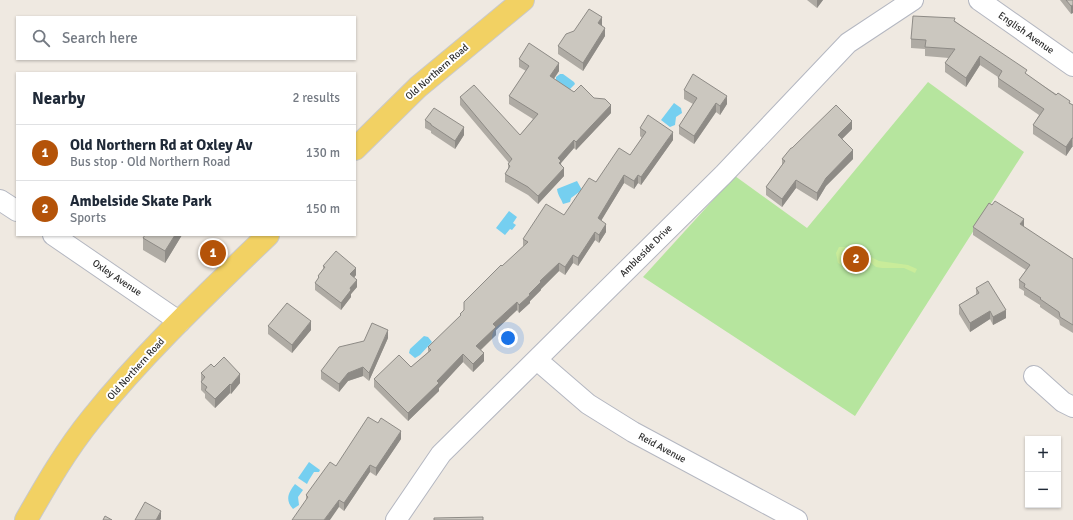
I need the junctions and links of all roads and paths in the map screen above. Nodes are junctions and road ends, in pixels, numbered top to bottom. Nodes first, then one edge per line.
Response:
1 (523, 0) edge
2 (913, 0) edge
3 (980, 0) edge
4 (1073, 66) edge
5 (356, 148) edge
6 (0, 200) edge
7 (16, 210) edge
8 (54, 236) edge
9 (267, 236) edge
10 (180, 322) junction
11 (537, 360) junction
12 (1034, 376) dead end
13 (1073, 407) edge
14 (26, 520) edge
15 (396, 520) edge
16 (797, 520) edge

1 - 5 main road, Old Northern Road
2 - 11 street, Ambleside Drive
3 - 4 street, English Avenue
6 - 7 street
8 - 10 street, Oxley Avenue
9 - 10 main road, Old Northern Road
10 - 14 main road, Old Northern Road
11 - 15 street, Ambleside Drive
11 - 16 street, Reid Avenue
12 - 13 street

